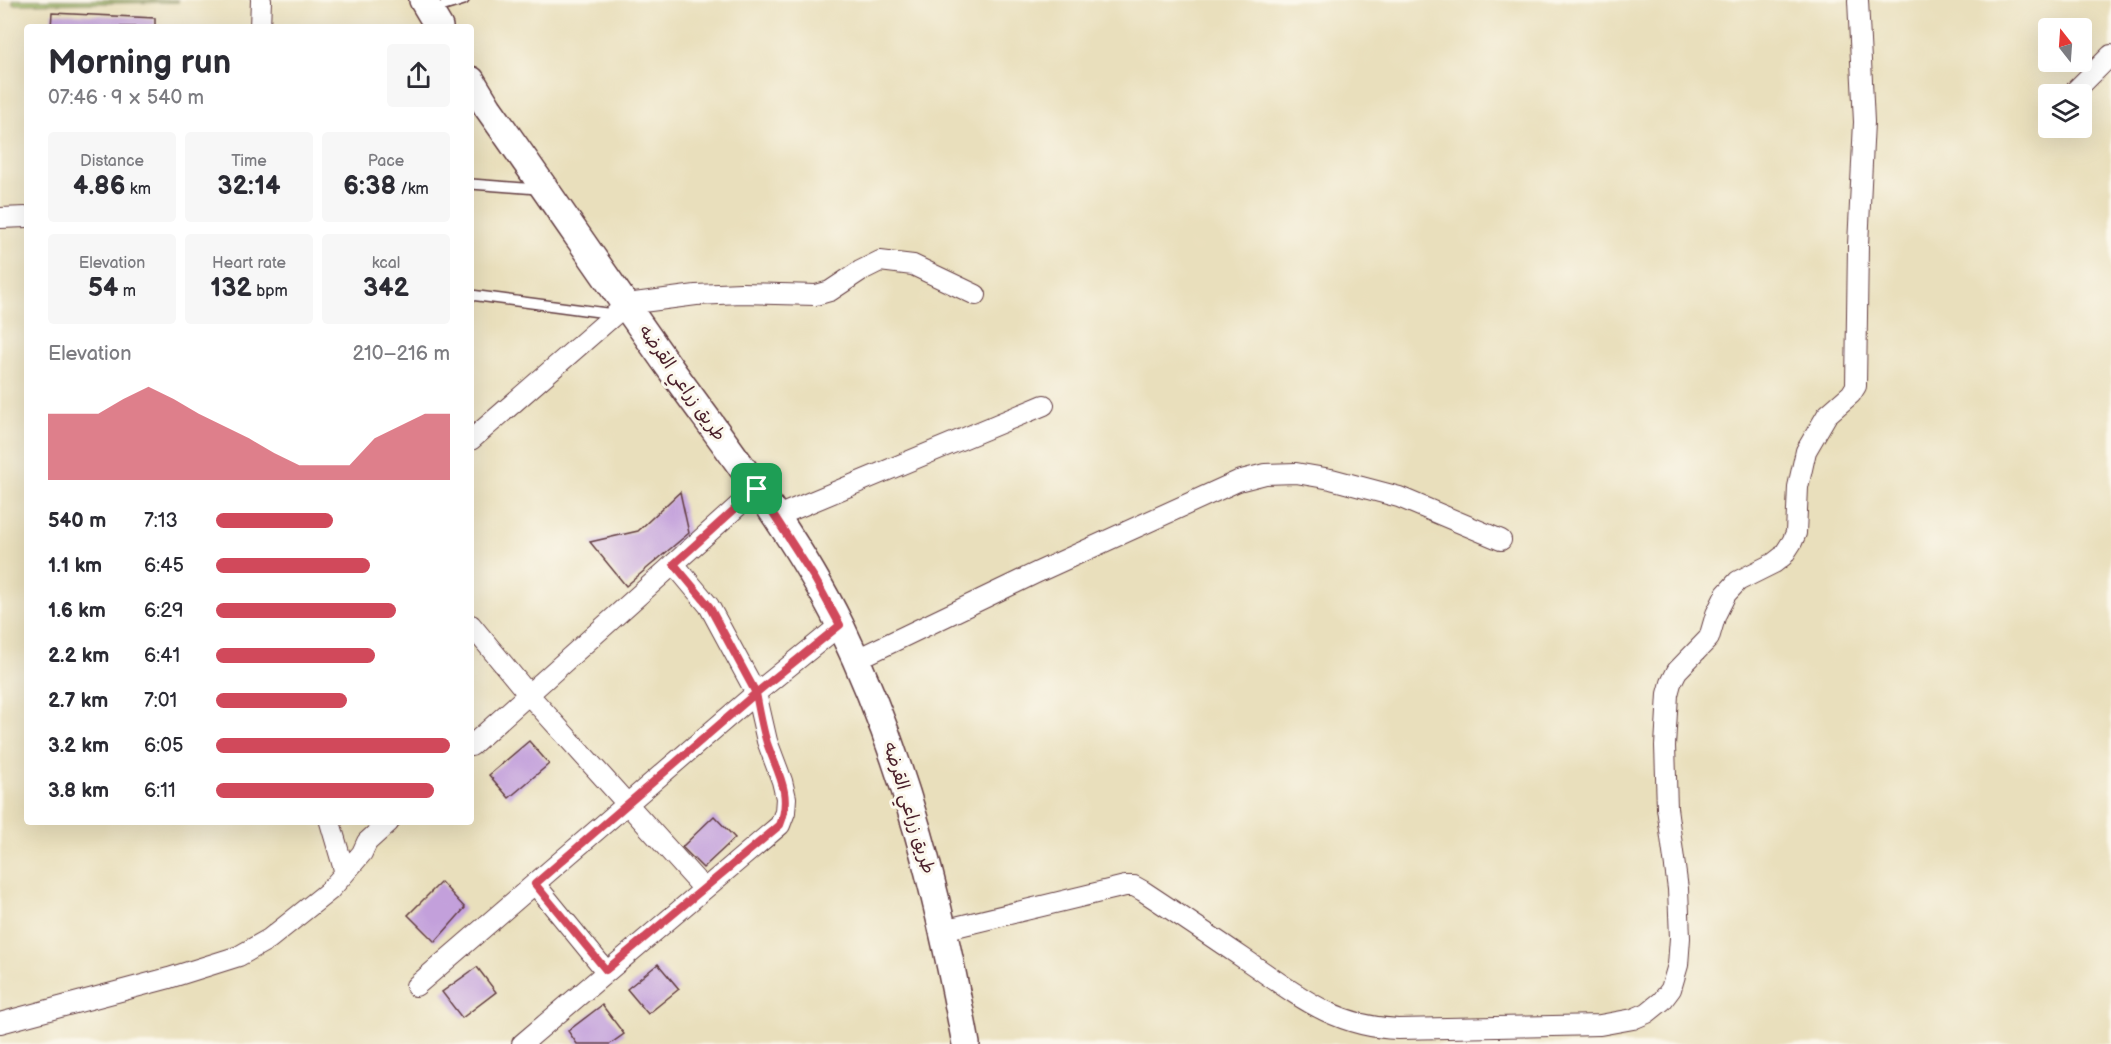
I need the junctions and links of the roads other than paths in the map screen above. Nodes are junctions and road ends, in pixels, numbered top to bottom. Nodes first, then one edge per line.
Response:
1 (261, 0) edge
2 (464, 0) edge
3 (1858, 0) edge
4 (430, 12) edge
5 (260, 24) edge
6 (2111, 55) edge
7 (2082, 84) edge
8 (474, 85) edge
9 (474, 184) edge
10 (546, 189) junction
11 (24, 217) edge
12 (0, 218) edge
13 (474, 295) edge
14 (976, 295) dead end
15 (621, 309) junction
16 (1044, 405) dead end
17 (474, 437) edge
18 (757, 489) junction
19 (775, 517) junction
20 (1501, 540) dead end
21 (674, 564) junction
22 (840, 625) junction
23 (474, 630) edge
24 (855, 660) junction
25 (756, 693) junction
26 (529, 694) junction
27 (474, 743) edge
28 (628, 804) junction
29 (331, 825) edge
30 (386, 825) edge
31 (345, 873) junction
32 (535, 884) junction
33 (704, 889) junction
34 (943, 930) junction
35 (606, 970) junction
36 (416, 986) dead end
37 (0, 1023) edge
38 (1377, 1036) edge
39 (522, 1044) edge
40 (966, 1044) edge

1 - 5 street
2 - 4 lane
3 - 38 street
6 - 7 street
8 - 10 main road, طريق زراعي القرضه
9 - 10 lane
10 - 15 main road, طريق زراعي القرضه
11 - 12 street
13 - 15 lane
14 - 15 street
15 - 17 street
15 - 18 main road, طريق زراعي القرضه
16 - 19 street
18 - 19 main road, طريق زراعي القرضه
18 - 21 street
19 - 22 main road, طريق زراعي القرضه
20 - 24 street
21 - 25 street
21 - 26 street
22 - 24 main road, طريق زراعي القرضه
22 - 25 street
23 - 26 street
24 - 34 main road, طريق زراعي القرضه
25 - 28 street
25 - 33 street
26 - 27 street
26 - 28 street
28 - 32 street
28 - 33 street
29 - 31 street
30 - 31 street
31 - 37 street
32 - 35 street
32 - 36 street
33 - 35 street
34 - 38 street
34 - 40 main road, طريق زراعي القرضه
35 - 39 street

